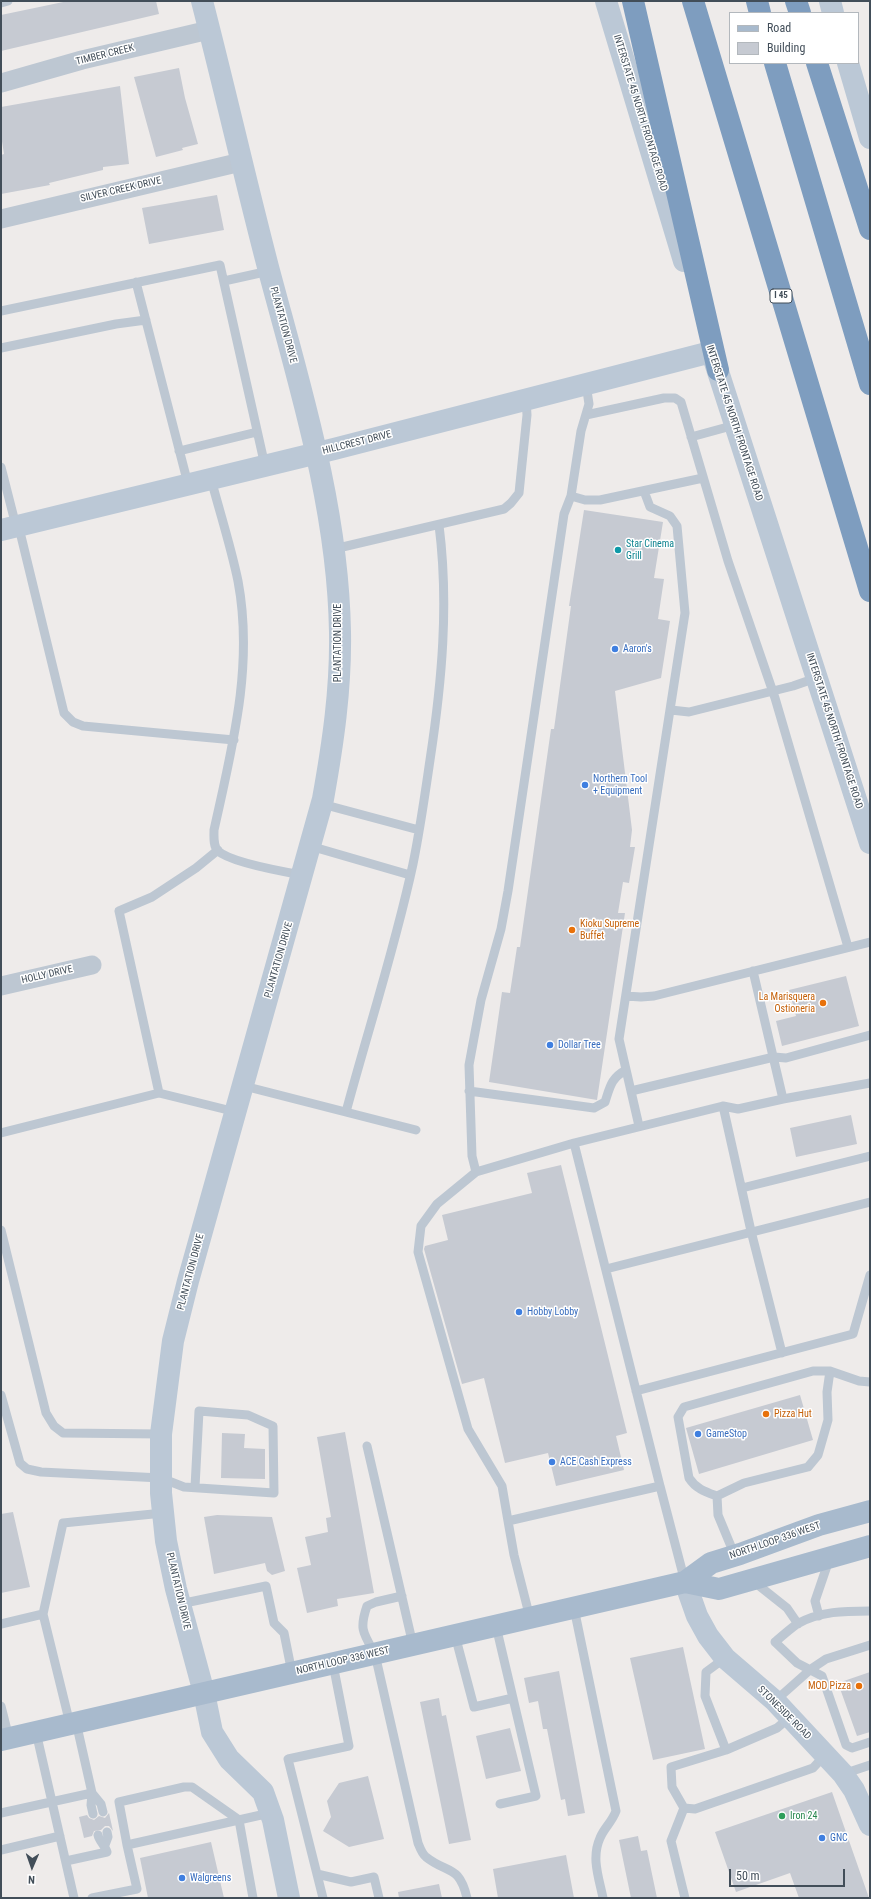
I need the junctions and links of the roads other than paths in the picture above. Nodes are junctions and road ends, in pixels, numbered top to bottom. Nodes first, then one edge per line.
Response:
1 (8, 1) edge
2 (202, 1) edge
3 (606, 1) edge
4 (633, 1) edge
5 (693, 1) edge
6 (757, 1) edge
7 (796, 1) edge
8 (830, 1) edge
9 (1, 3) edge
10 (760, 12) edge
11 (800, 12) edge
12 (833, 12) edge
13 (209, 30) junction
14 (775, 64) edge
15 (816, 64) edge
16 (848, 64) edge
17 (1, 83) edge
18 (870, 138) edge
19 (241, 162) junction
20 (1, 219) edge
21 (870, 230) edge
22 (269, 271) junction
23 (224, 281) junction
24 (136, 282) junction
25 (1, 311) edge
26 (146, 320) junction
27 (1, 348) edge
28 (714, 361) junction
29 (586, 384) junction
30 (870, 384) edge
31 (526, 399) junction
32 (586, 415) junction
33 (735, 425) junction
34 (257, 432) junction
35 (691, 436) junction
36 (179, 451) junction
37 (316, 453) junction
38 (264, 466) junction
39 (1, 467) edge
40 (211, 478) junction
41 (703, 478) junction
42 (188, 484) junction
43 (644, 491) junction
44 (570, 496) junction
45 (439, 525) junction
46 (8, 528) edge
47 (333, 549) junction
48 (870, 591) edge
49 (816, 678) junction
50 (773, 691) junction
51 (671, 710) junction
52 (234, 740) junction
53 (322, 804) junction
54 (419, 830) junction
55 (870, 843) edge
56 (310, 846) junction
57 (218, 850) junction
58 (302, 875) junction
59 (410, 875) junction
60 (870, 942) edge
61 (848, 947) junction
62 (92, 965) dead end
63 (753, 971) junction
64 (1, 986) edge
65 (626, 996) junction
66 (870, 1035) edge
67 (774, 1057) junction
68 (626, 1070) junction
69 (870, 1083) edge
70 (244, 1086) junction
71 (469, 1091) junction
72 (631, 1091) junction
73 (159, 1093) junction
74 (783, 1099) junction
75 (723, 1106) junction
76 (236, 1112) junction
77 (346, 1112) junction
78 (639, 1126) junction
79 (416, 1130) dead end
80 (1, 1133) edge
81 (574, 1143) junction
82 (870, 1156) edge
83 (476, 1172) junction
84 (742, 1188) junction
85 (870, 1202) edge
86 (1, 1230) edge
87 (751, 1231) junction
88 (606, 1269) junction
89 (870, 1275) edge
90 (782, 1354) junction
91 (830, 1371) junction
92 (870, 1382) edge
93 (636, 1391) junction
94 (1, 1395) edge
95 (161, 1434) junction
96 (368, 1446) dead end
97 (161, 1478) junction
98 (660, 1486) junction
99 (195, 1487) junction
100 (717, 1496) junction
101 (870, 1500) edge
102 (870, 1511) edge
103 (163, 1513) junction
104 (844, 1518) junction
105 (508, 1521) junction
106 (870, 1546) edge
107 (736, 1556) junction
108 (838, 1556) junction
109 (870, 1556) edge
110 (751, 1580) junction
111 (685, 1582) junction
112 (402, 1596) junction
113 (180, 1604) junction
114 (574, 1608) junction
115 (870, 1611) edge
116 (43, 1614) junction
117 (819, 1616) junction
118 (530, 1618) junction
119 (1, 1624) edge
120 (798, 1624) junction
121 (496, 1626) junction
122 (455, 1635) junction
123 (413, 1645) junction
124 (870, 1645) edge
125 (375, 1654) junction
126 (725, 1658) junction
127 (333, 1664) junction
128 (811, 1669) junction
129 (292, 1673) junction
130 (204, 1693) junction
131 (513, 1698) junction
132 (775, 1701) junction
133 (1, 1706) edge
134 (790, 1717) junction
135 (73, 1723) junction
136 (36, 1732) junction
137 (5, 1739) edge
138 (870, 1742) edge
139 (726, 1750) junction
140 (825, 1755) junction
141 (870, 1765) edge
142 (843, 1774) junction
143 (92, 1793) junction
144 (52, 1801) junction
145 (500, 1804) dead end
146 (684, 1808) junction
147 (103, 1812) dead end
148 (1, 1813) edge
149 (270, 1813) junction
150 (93, 1814) dead end
151 (239, 1820) junction
152 (870, 1825) edge
153 (107, 1832) dead end
154 (98, 1835) dead end
155 (60, 1836) junction
156 (127, 1845) junction
157 (106, 1848) junction
158 (1, 1850) edge
159 (66, 1861) junction
160 (317, 1874) junction
161 (119, 1895) edge
162 (74, 1898) edge
163 (92, 1898) edge
164 (253, 1898) edge
165 (290, 1898) edge
166 (323, 1898) edge
167 (379, 1898) edge
168 (467, 1898) edge
169 (602, 1898) edge
170 (685, 1898) edge

1 - 9 lane
2 - 13 street, PLANTATION DRIVE
3 - 28 street, INTERSTATE 45 NORTH FRONTAGE ROAD
4 - 28 highway
5 - 48 highway, I 45
6 - 10 highway
7 - 11 highway
8 - 12 street
13 - 17 street, TIMBER CREEK
13 - 19 street, PLANTATION DRIVE
14 - 30 highway
15 - 21 highway
16 - 18 street
19 - 20 street, SILVER CREEK DRIVE
19 - 22 street, PLANTATION DRIVE
22 - 23 lane
22 - 37 street, PLANTATION DRIVE
23 - 24 lane
23 - 34 lane
24 - 25 lane
24 - 26 lane
26 - 27 lane
26 - 36 lane
28 - 29 street, HILLCREST DRIVE
28 - 33 street, INTERSTATE 45 NORTH FRONTAGE ROAD
29 - 31 street, HILLCREST DRIVE
29 - 32 lane
31 - 37 street, HILLCREST DRIVE
31 - 45 lane
32 - 35 lane
32 - 44 lane
33 - 35 lane
33 - 49 street, INTERSTATE 45 NORTH FRONTAGE ROAD
34 - 36 lane
34 - 38 lane
35 - 41 lane
36 - 42 lane
37 - 38 street, HILLCREST DRIVE
37 - 47 street, PLANTATION DRIVE
38 - 40 street, HILLCREST DRIVE
39 - 46 lane
40 - 42 street, HILLCREST DRIVE
40 - 52 lane
41 - 43 lane
41 - 50 lane
42 - 46 street, HILLCREST DRIVE
43 - 44 lane
43 - 51 lane
44 - 71 lane
45 - 47 lane
45 - 54 lane
46 - 52 lane
47 - 53 street, PLANTATION DRIVE
49 - 50 lane
49 - 55 street, INTERSTATE 45 NORTH FRONTAGE ROAD
50 - 51 lane
50 - 61 lane
51 - 65 lane
52 - 57 lane
53 - 54 lane
53 - 56 street, PLANTATION DRIVE
54 - 59 lane
56 - 58 street, PLANTATION DRIVE
56 - 59 lane
57 - 58 lane
57 - 73 lane
58 - 70 street, PLANTATION DRIVE
59 - 77 lane
60 - 61 lane
61 - 63 lane
62 - 64 street, HOLLY DRIVE
63 - 65 lane
63 - 67 lane
65 - 68 lane
66 - 67 lane
67 - 72 lane
67 - 74 lane
68 - 71 lane
68 - 72 lane
69 - 74 lane
70 - 76 street, PLANTATION DRIVE
70 - 77 lane
71 - 83 lane
72 - 78 lane
73 - 76 lane
73 - 80 lane
74 - 75 lane
75 - 78 lane
75 - 84 lane
76 - 95 street, PLANTATION DRIVE
77 - 79 lane
78 - 81 lane
81 - 83 lane
81 - 88 lane
82 - 84 lane
83 - 105 lane
84 - 87 lane
85 - 87 lane
86 - 95 lane
87 - 88 lane
87 - 90 lane
88 - 93 lane
89 - 90 lane
90 - 93 lane
91 - 92 lane
91 - 100 lane
91 - 100 lane
93 - 98 lane
94 - 97 lane
95 - 97 street, PLANTATION DRIVE
96 - 112 lane
97 - 99 lane
97 - 103 street, PLANTATION DRIVE
98 - 105 lane
98 - 111 lane
99 - 99 lane
100 - 107 lane
101 - 104 street
102 - 104 main road, NORTH LOOP 336 WEST
103 - 113 street, PLANTATION DRIVE
103 - 116 lane
104 - 107 main road, NORTH LOOP 336 WEST
105 - 118 lane
106 - 108 main road, NORTH LOOP 336 WEST
107 - 111 main road, NORTH LOOP 336 WEST
108 - 109 street
108 - 110 main road, NORTH LOOP 336 WEST
108 - 117 lane
110 - 111 main road, NORTH LOOP 336 WEST
110 - 120 lane
111 - 114 main road, NORTH LOOP 336 WEST
111 - 126 street, STONESIDE ROAD
112 - 123 lane
112 - 125 lane
113 - 129 lane
113 - 130 street, PLANTATION DRIVE
114 - 118 main road, NORTH LOOP 336 WEST
114 - 169 lane
115 - 117 lane
116 - 119 lane
116 - 135 lane
117 - 120 lane
118 - 121 main road, NORTH LOOP 336 WEST
120 - 128 lane
121 - 122 main road, NORTH LOOP 336 WEST
121 - 131 lane
122 - 123 main road, NORTH LOOP 336 WEST
122 - 131 lane
123 - 125 main road, NORTH LOOP 336 WEST
124 - 128 lane
125 - 127 main road, NORTH LOOP 336 WEST
125 - 168 lane
126 - 132 street, STONESIDE ROAD
126 - 139 lane
127 - 129 main road, NORTH LOOP 336 WEST
127 - 160 lane
128 - 132 lane
128 - 138 lane
129 - 130 main road, NORTH LOOP 336 WEST
130 - 135 main road, NORTH LOOP 336 WEST
130 - 149 street, PLANTATION DRIVE
131 - 145 lane
132 - 134 street, STONESIDE ROAD
133 - 137 lane
134 - 139 lane
134 - 140 street, STONESIDE ROAD
135 - 136 main road, NORTH LOOP 336 WEST
135 - 143 lane
136 - 137 main road, NORTH LOOP 336 WEST
136 - 144 lane
139 - 146 lane
140 - 142 street, STONESIDE ROAD
140 - 146 lane
141 - 142 lane
142 - 152 street, STONESIDE ROAD
143 - 144 lane
143 - 147 lane
143 - 150 lane
144 - 148 lane
144 - 155 lane
146 - 170 lane
149 - 151 lane
149 - 165 street, PLANTATION DRIVE
151 - 156 lane
151 - 156 lane
151 - 164 lane
153 - 157 lane
154 - 157 lane
155 - 158 lane
155 - 159 lane
156 - 161 lane
157 - 159 lane
159 - 162 lane
160 - 166 lane
160 - 167 lane
161 - 163 lane

